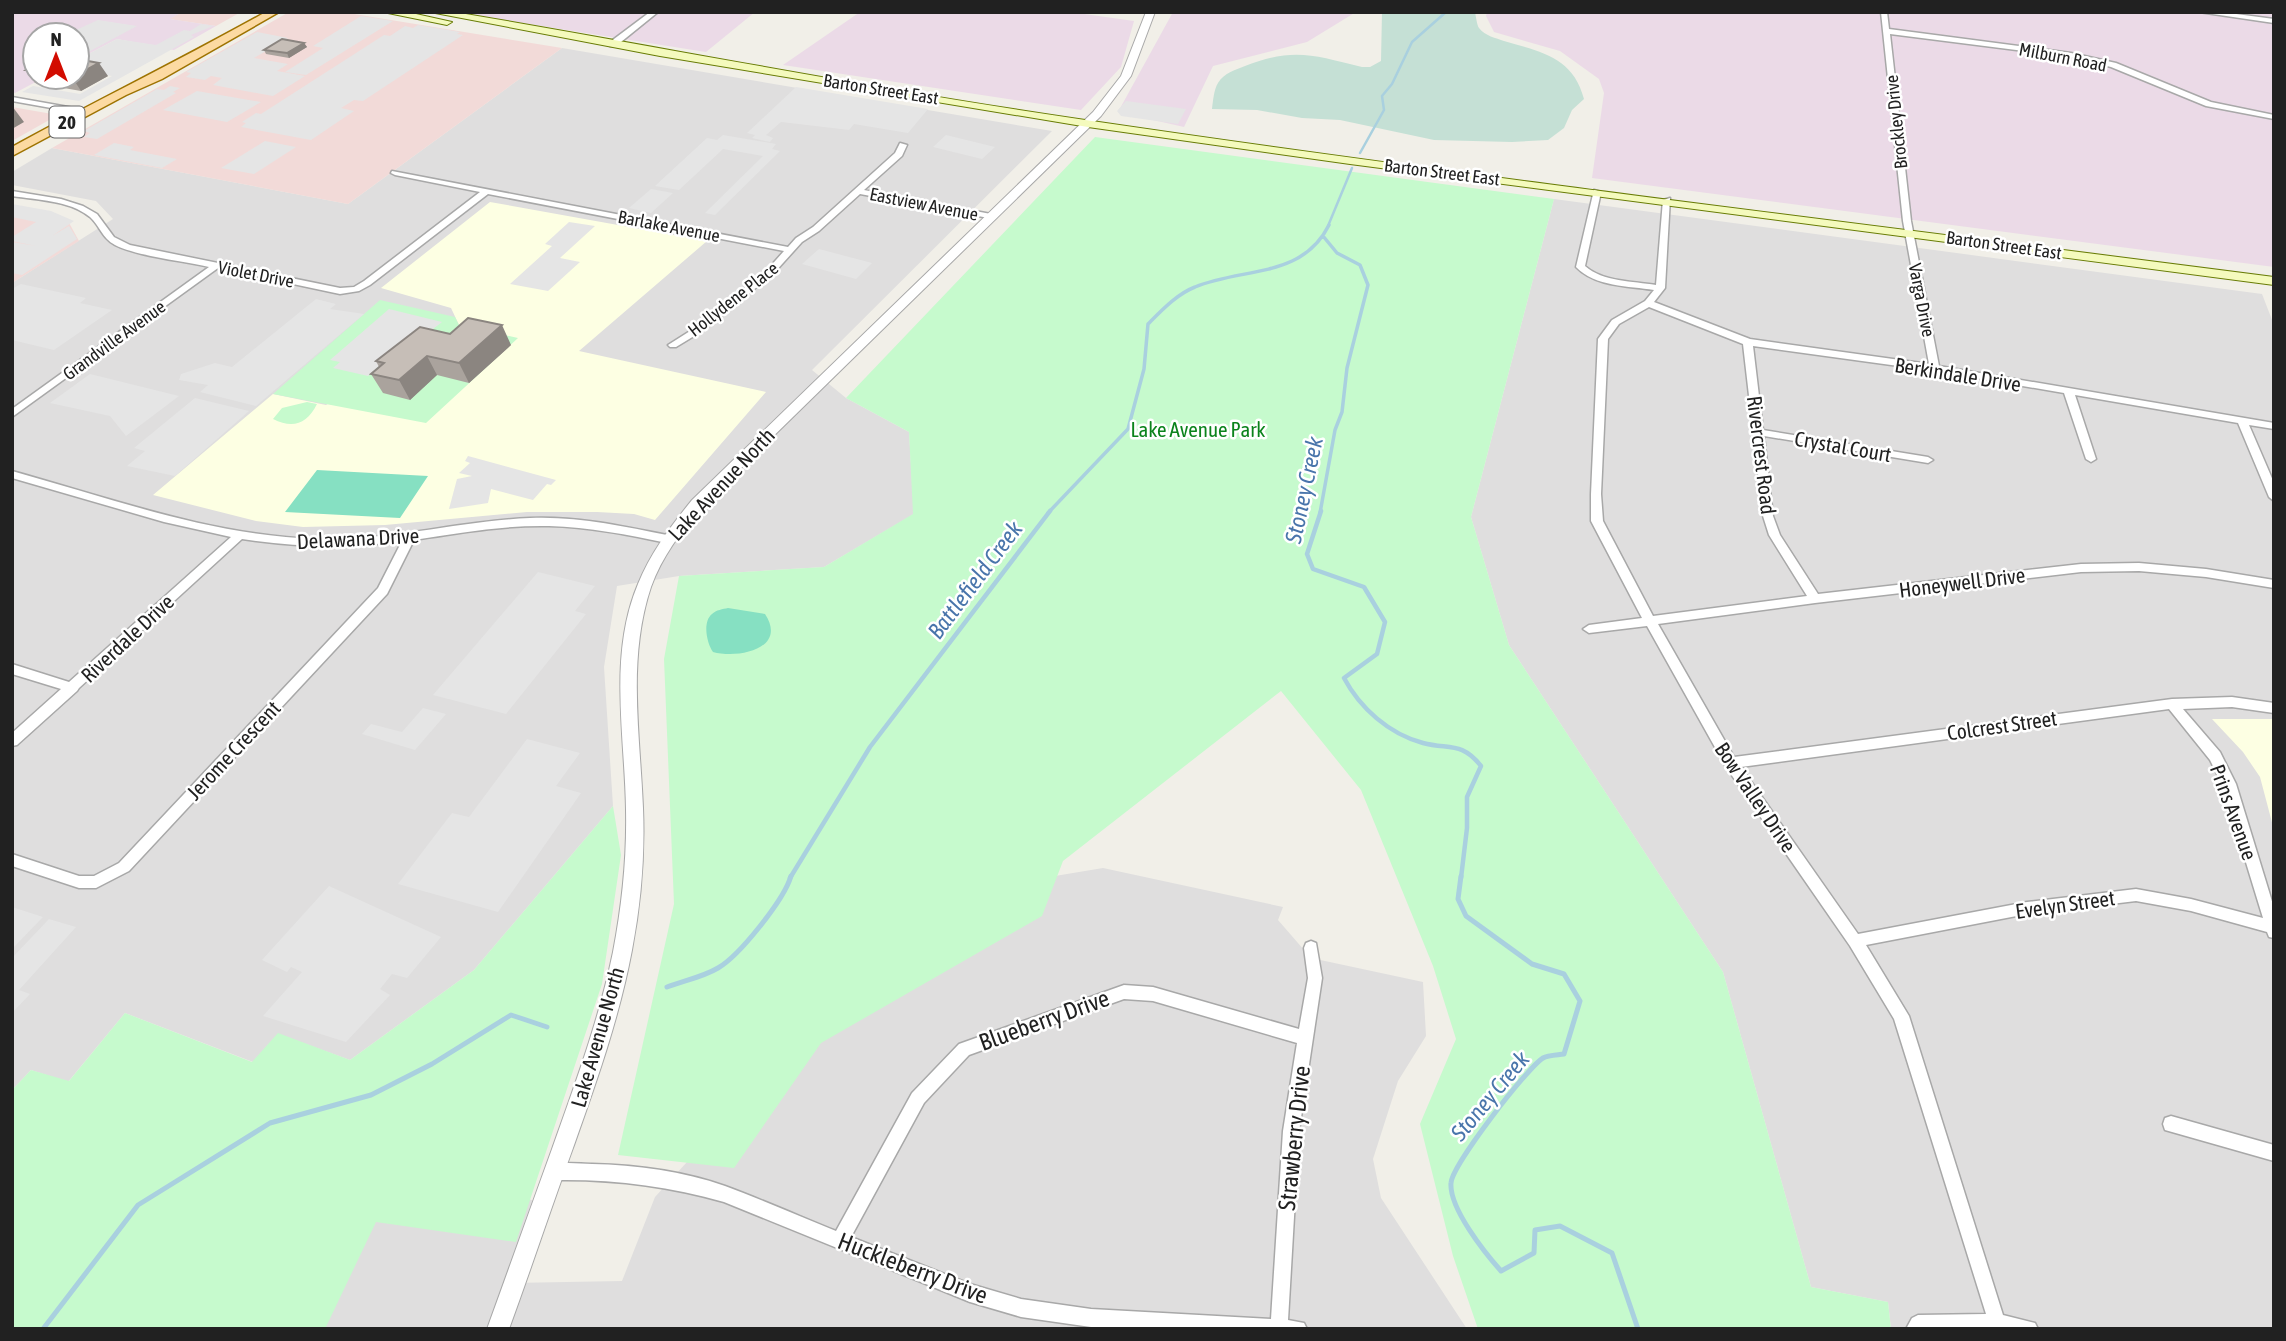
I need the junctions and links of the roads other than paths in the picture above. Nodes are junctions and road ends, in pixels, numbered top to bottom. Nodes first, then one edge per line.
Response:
1 (258, 12) edge
2 (274, 12) edge
3 (435, 12) edge
4 (655, 12) edge
5 (1152, 12) edge
6 (1884, 12) edge
7 (2202, 12) edge
8 (394, 13) edge
9 (2274, 21) edge
10 (1886, 31) junction
11 (613, 44) junction
12 (122, 92) junction
13 (12, 99) edge
14 (85, 112) junction
15 (2274, 117) edge
16 (1088, 124) junction
17 (903, 145) dead end
18 (12, 152) edge
19 (395, 173) dead end
20 (485, 191) junction
21 (858, 191) junction
22 (1597, 191) junction
23 (12, 193) edge
24 (1667, 200) junction
25 (991, 217) junction
26 (1909, 232) junction
27 (792, 250) junction
28 (216, 266) junction
29 (2274, 281) edge
30 (1660, 288) junction
31 (1648, 303) junction
32 (1748, 342) junction
33 (673, 345) dead end
34 (1935, 368) junction
35 (2069, 392) junction
36 (12, 414) edge
37 (2242, 420) junction
38 (2274, 426) edge
39 (1758, 432) junction
40 (2091, 459) dead end
41 (1928, 460) dead end
42 (12, 474) edge
43 (2274, 497) edge
44 (241, 534) junction
45 (410, 537) junction
46 (667, 539) junction
47 (2274, 584) edge
48 (1815, 599) junction
49 (1650, 621) junction
50 (1589, 629) dead end
51 (12, 669) edge
52 (73, 688) junction
53 (2172, 704) junction
54 (2274, 708) edge
55 (12, 741) edge
56 (1731, 763) junction
57 (12, 860) edge
58 (2273, 930) edge
59 (1855, 941) junction
60 (1311, 948) dead end
61 (1306, 1038) junction
62 (2171, 1124) dead end
63 (2274, 1153) edge
64 (555, 1172) junction
65 (840, 1240) junction
66 (1997, 1322) junction
67 (1280, 1328) edge
68 (498, 1329) edge
69 (1298, 1329) edge
70 (1915, 1329) edge
71 (2029, 1329) edge

1 - 12 main road, 20
2 - 12 main road, 20
3 - 11 main road, Barton Street East
4 - 11 street
5 - 16 street, Lake Avenue North
6 - 10 street, Brockley Drive
7 - 9 street
8 - 11 main road, Barton Street East
10 - 15 street, Milburn Road
10 - 26 street, Brockley Drive
11 - 16 main road, Barton Street East
12 - 14 main road, 20
13 - 14 street
14 - 18 main road, 20
16 - 22 main road, Barton Street East
16 - 25 street, Lake Avenue North
17 - 21 street
19 - 20 street, Barlake Avenue
20 - 27 street, Barlake Avenue
20 - 28 street, Violet Drive
21 - 25 street, Eastview Avenue
21 - 27 street
22 - 24 main road, Barton Street East
22 - 30 street
23 - 28 street, Violet Drive
24 - 26 main road, Barton Street East
24 - 30 street
25 - 46 street, Lake Avenue North
26 - 29 main road, Barton Street East
26 - 34 street, Varga Drive
27 - 33 street, Hollydene Place
28 - 36 street, Grandville Avenue
30 - 31 street, Bow Valley Drive
31 - 32 street, Berkindale Drive
31 - 49 street, Bow Valley Drive
32 - 34 street, Berkindale Drive
32 - 39 street, Rivercrest Road
34 - 35 street, Berkindale Drive
35 - 37 street, Berkindale Drive
35 - 40 street
37 - 38 street, Berkindale Drive
37 - 43 street
39 - 41 street, Crystal Court
39 - 48 street, Rivercrest Road
42 - 44 street, Delawana Drive
44 - 45 street, Delawana Drive
44 - 52 street, Riverdale Drive
45 - 46 street, Delawana Drive
45 - 57 street, Jerome Crescent
46 - 64 street, Lake Avenue North
47 - 48 street, Honeywell Drive
48 - 49 street, Honeywell Drive
49 - 50 street, Honeywell Drive
49 - 56 street, Bow Valley Drive
51 - 52 street
52 - 55 street, Riverdale Drive
53 - 54 street, Colcrest Street
53 - 56 street, Colcrest Street
53 - 58 street, Prins Avenue
56 - 59 street, Bow Valley Drive
58 - 59 street, Evelyn Street
59 - 66 street, Bow Valley Drive
60 - 61 street, Strawberry Drive
61 - 65 street, Blueberry Drive
61 - 67 street, Strawberry Drive
62 - 63 street
64 - 65 street, Huckleberry Drive
64 - 68 street, Lake Avenue North
65 - 67 street, Huckleberry Drive
66 - 70 street
66 - 71 street
67 - 69 street, Huckleberry Drive

